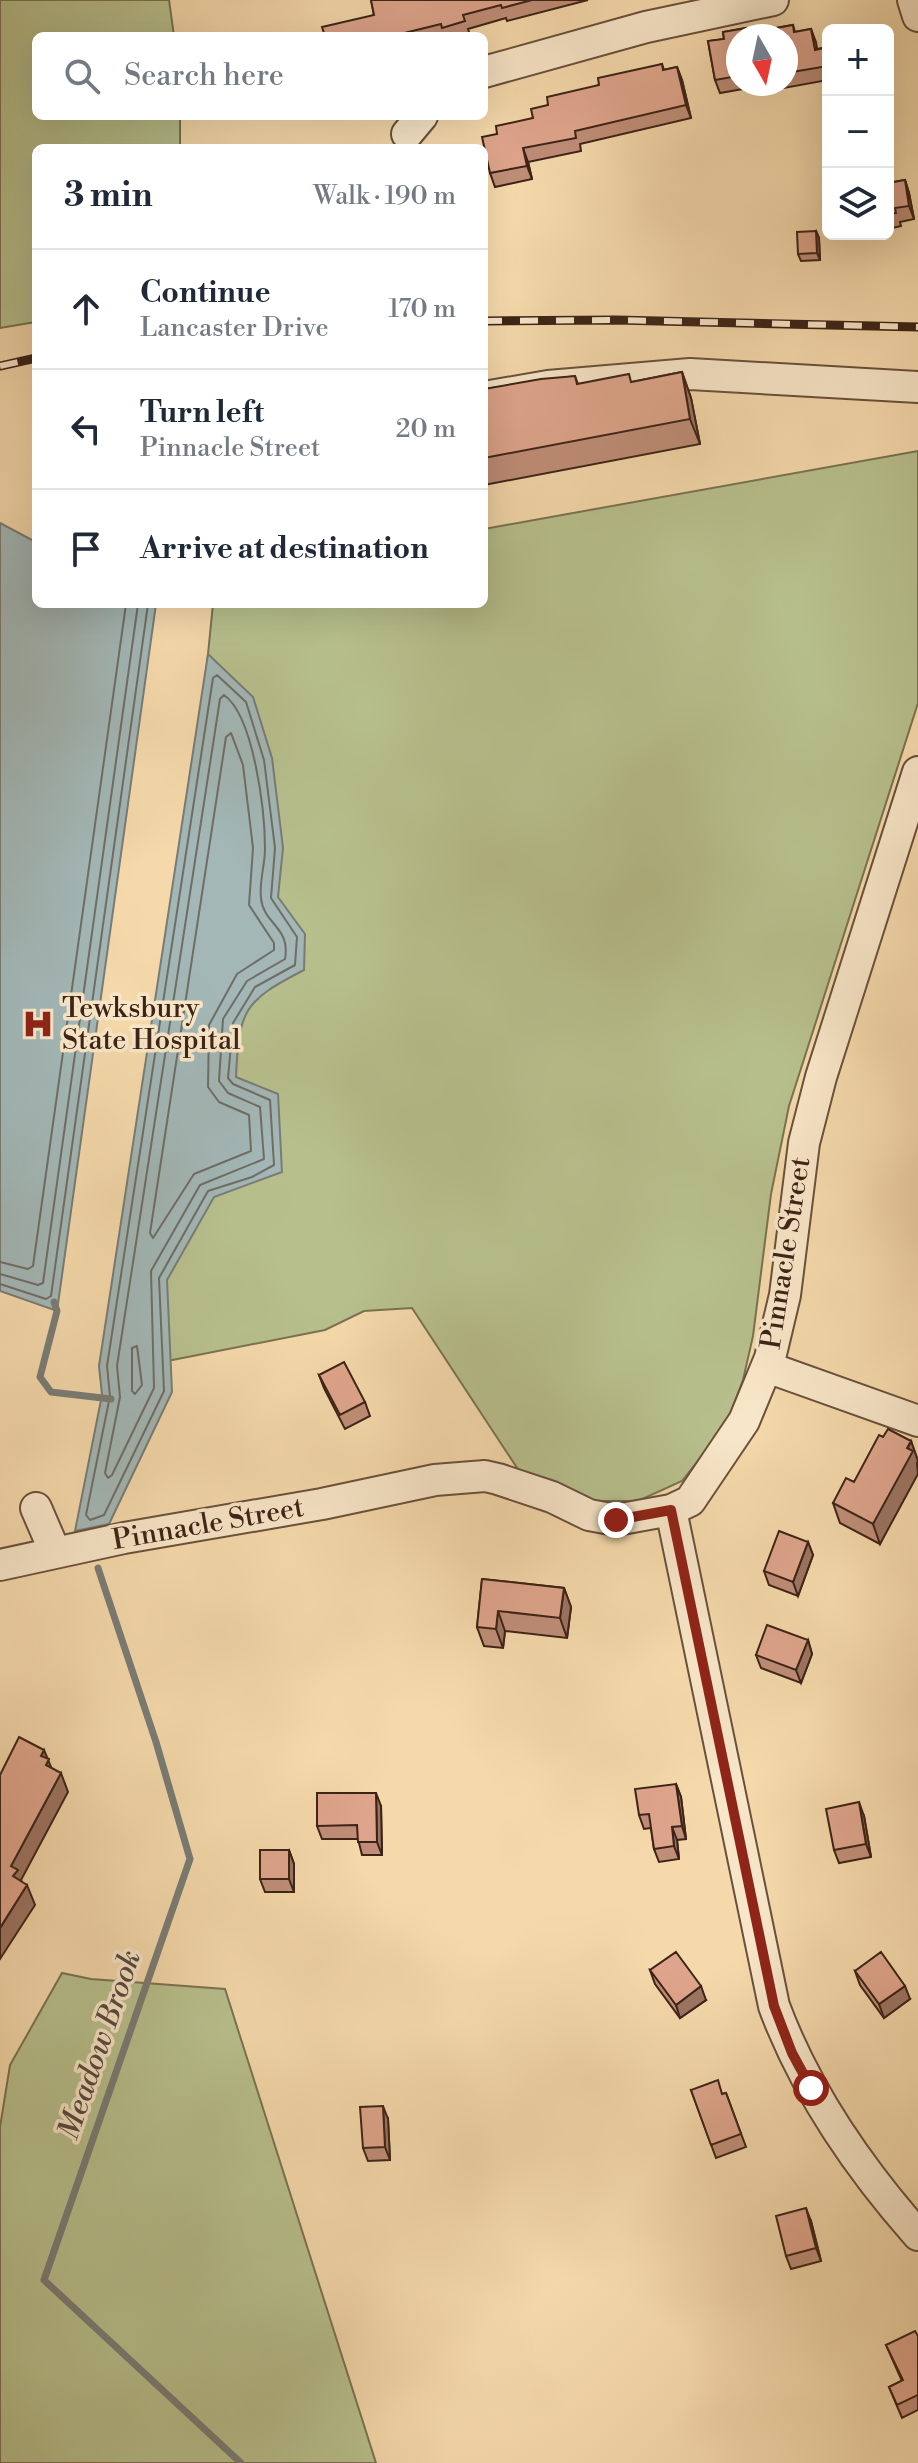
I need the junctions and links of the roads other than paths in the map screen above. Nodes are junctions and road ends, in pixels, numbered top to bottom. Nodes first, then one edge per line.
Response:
1 (773, 0) edge
2 (913, 0) edge
3 (918, 16) edge
4 (488, 71) edge
5 (918, 387) edge
6 (488, 396) edge
7 (918, 772) edge
8 (767, 1367) junction
9 (918, 1421) edge
10 (36, 1508) dead end
11 (671, 1510) junction
12 (55, 1552) junction
13 (0, 1565) edge
14 (918, 2235) edge

1 - 4 street
2 - 3 street
5 - 6 street
7 - 8 street, Pinnacle Street
8 - 9 street
8 - 11 street, Pinnacle Street
10 - 12 street
11 - 12 street, Pinnacle Street
11 - 14 street
12 - 13 street, Pinnacle Street

